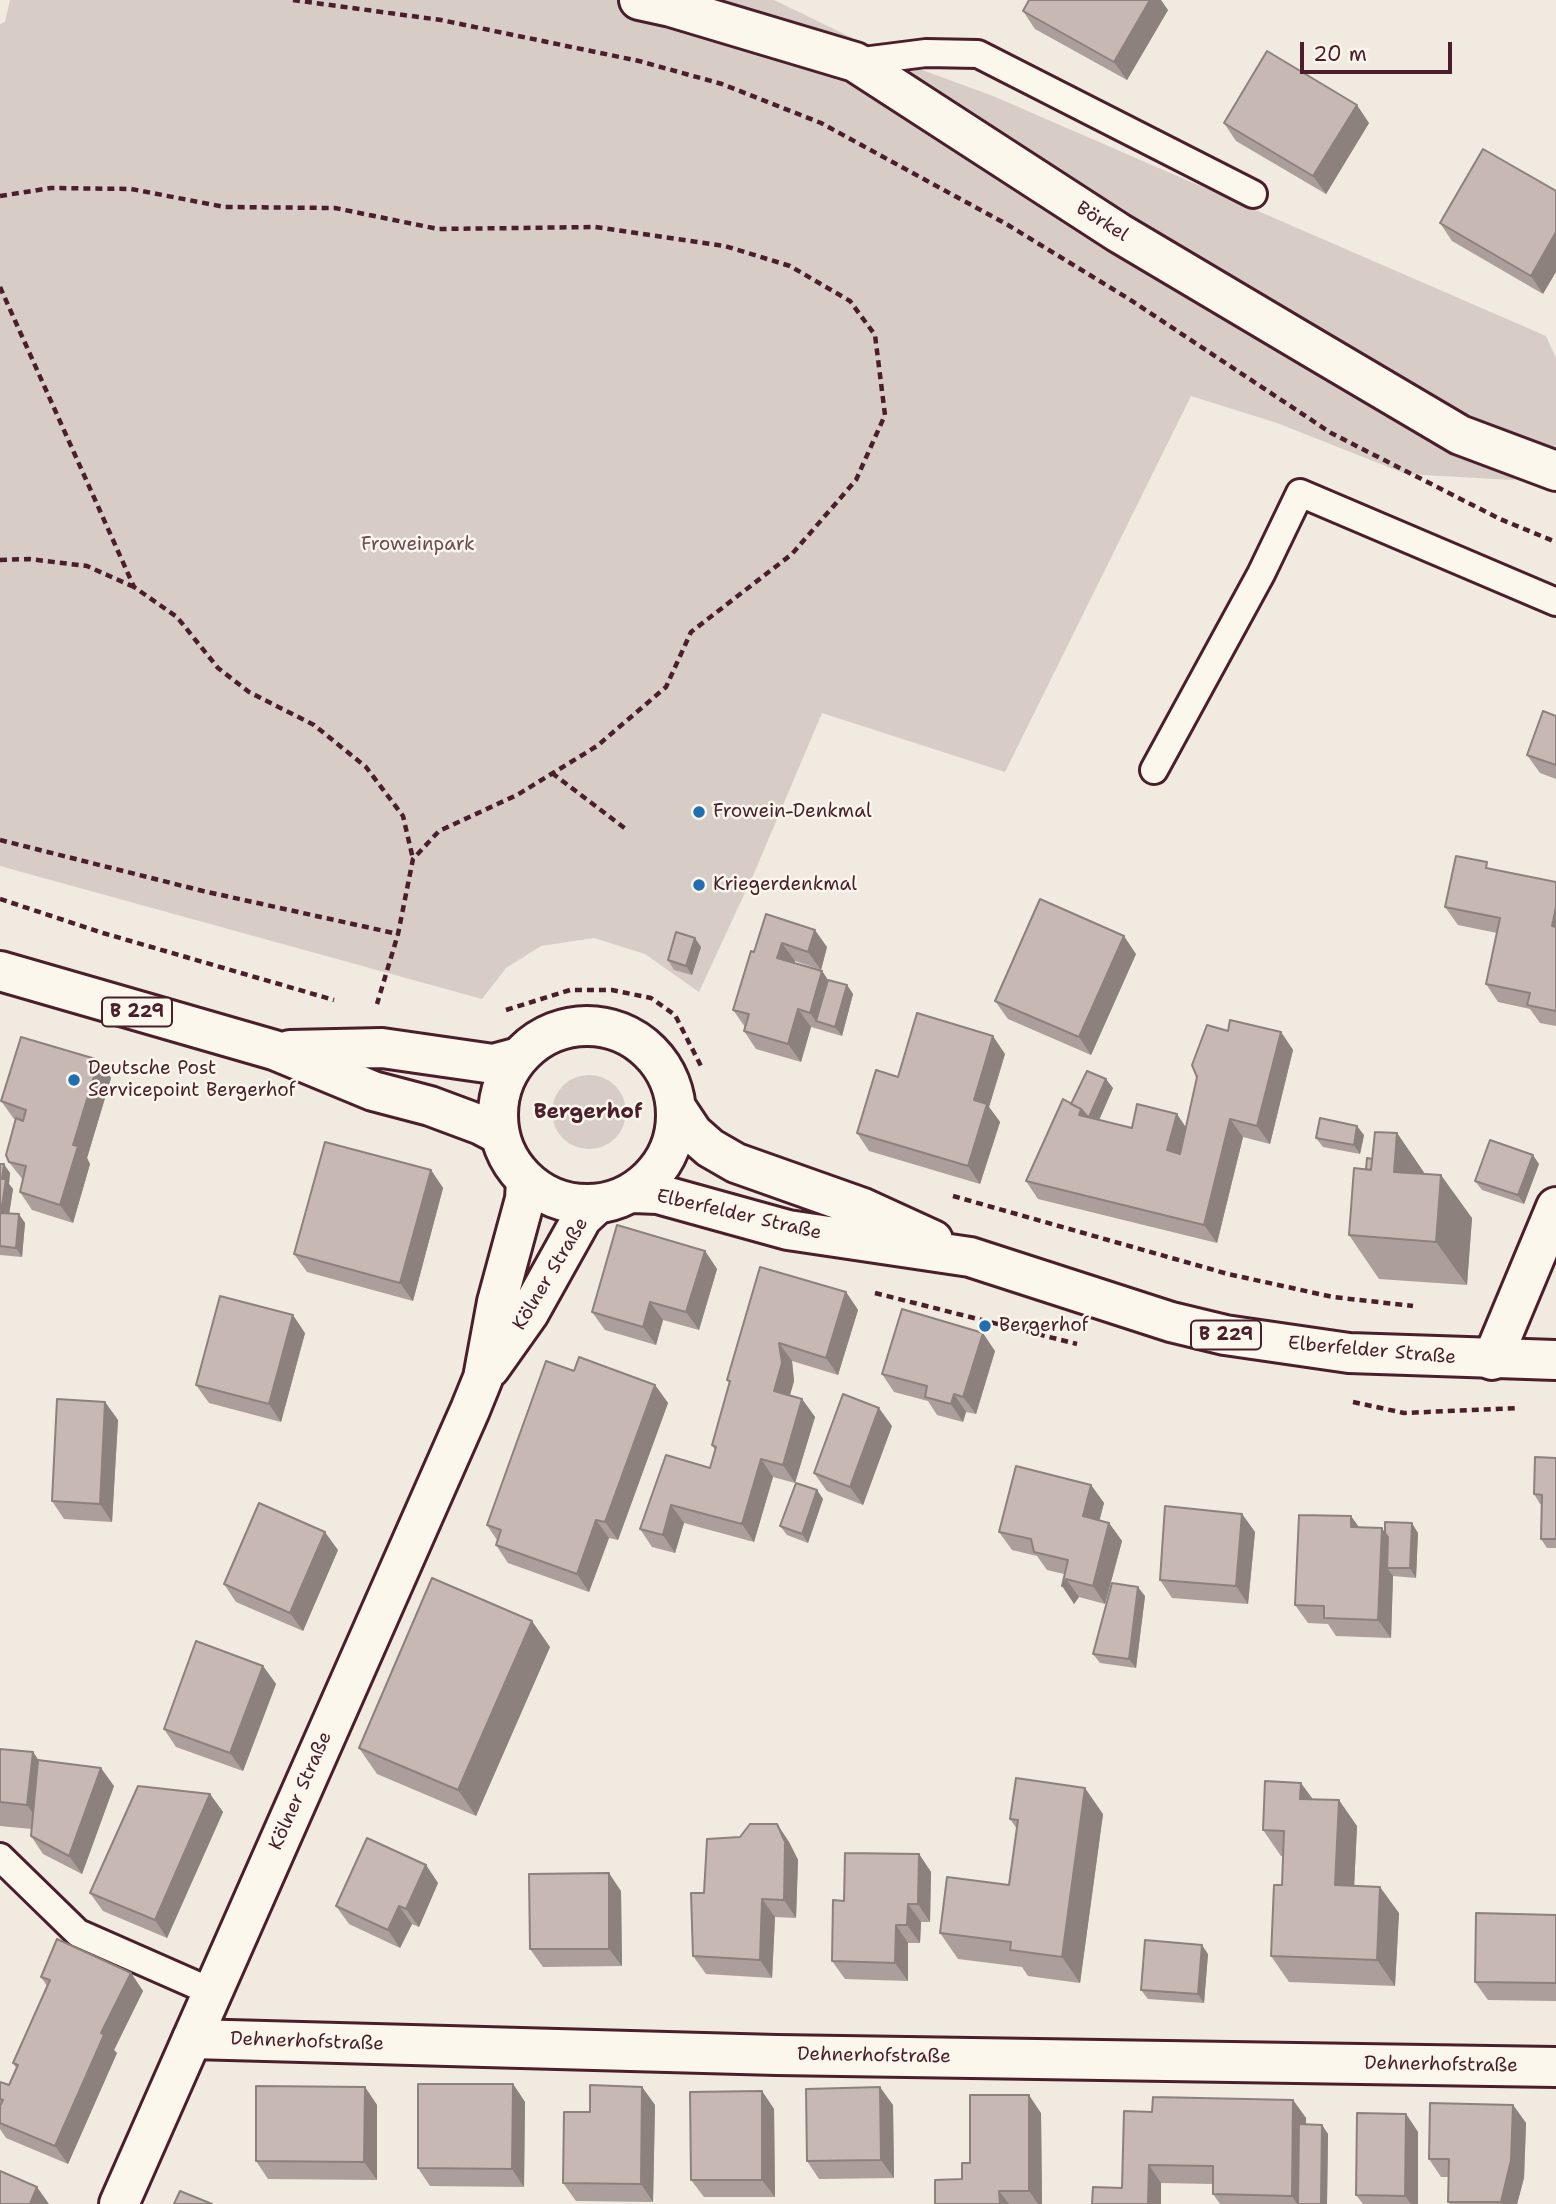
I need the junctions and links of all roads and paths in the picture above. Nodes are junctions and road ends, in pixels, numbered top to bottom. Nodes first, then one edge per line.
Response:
1 (293, 0) edge
2 (639, 0) edge
3 (855, 62) junction
4 (1254, 194) dead end
5 (0, 196) edge
6 (0, 287) edge
7 (1556, 471) edge
8 (1556, 542) edge
9 (0, 560) edge
10 (134, 587) junction
11 (1556, 602) edge
12 (1154, 770) dead end
13 (552, 773) junction
14 (627, 830) dead end
15 (0, 840) edge
16 (413, 859) junction
17 (0, 899) edge
18 (398, 934) junction
19 (0, 971) edge
20 (336, 1000) dead end
21 (375, 1011) dead end
22 (501, 1012) dead end
23 (274, 1050) junction
24 (519, 1057) junction
25 (704, 1073) dead end
26 (677, 1109) junction
27 (500, 1135) junction
28 (526, 1181) junction
29 (633, 1193) junction
30 (951, 1195) dead end
31 (596, 1205) junction
32 (1553, 1221) edge
33 (970, 1257) junction
34 (865, 1290) dead end
35 (1416, 1306) dead end
36 (1085, 1345) dead end
37 (1492, 1360) junction
38 (1556, 1360) edge
39 (482, 1378) junction
40 (1351, 1402) dead end
41 (1528, 1408) dead end
42 (0, 1857) edge
43 (212, 1992) junction
44 (192, 2039) junction
45 (1556, 2067) edge
46 (119, 2204) edge

1 - 8 path
2 - 3 main road, Börkel
3 - 4 lane
3 - 7 main road, Börkel
5 - 13 path
6 - 10 path
9 - 10 path
10 - 16 path
11 - 12 lane
13 - 14 path
13 - 16 path
15 - 18 path
16 - 18 path
17 - 20 path
18 - 21 path
19 - 23 main road, B 229
22 - 25 path
23 - 24 main road, B 229
23 - 27 main road, B 229
24 - 26 main road, B 229
24 - 27 main road, B 229
26 - 29 main road, B 229
26 - 33 main road, Elberfelder Straße / B 229
27 - 28 main road, B 229
28 - 31 main road, B 229
28 - 39 main road, Kölner Straße
29 - 31 main road, B 229
29 - 33 main road, Elberfelder Straße / B 229
30 - 35 path
31 - 39 main road, Kölner Straße
32 - 37 main road
33 - 37 main road, Elberfelder Straße / B 229
34 - 36 path
37 - 38 main road, Elberfelder Straße / B 229
39 - 43 main road, Kölner Straße
40 - 41 path
42 - 43 lane
43 - 44 main road, Kölner Straße
44 - 45 main road, Dehnerhofstraße
44 - 46 main road, Kölner Straße

